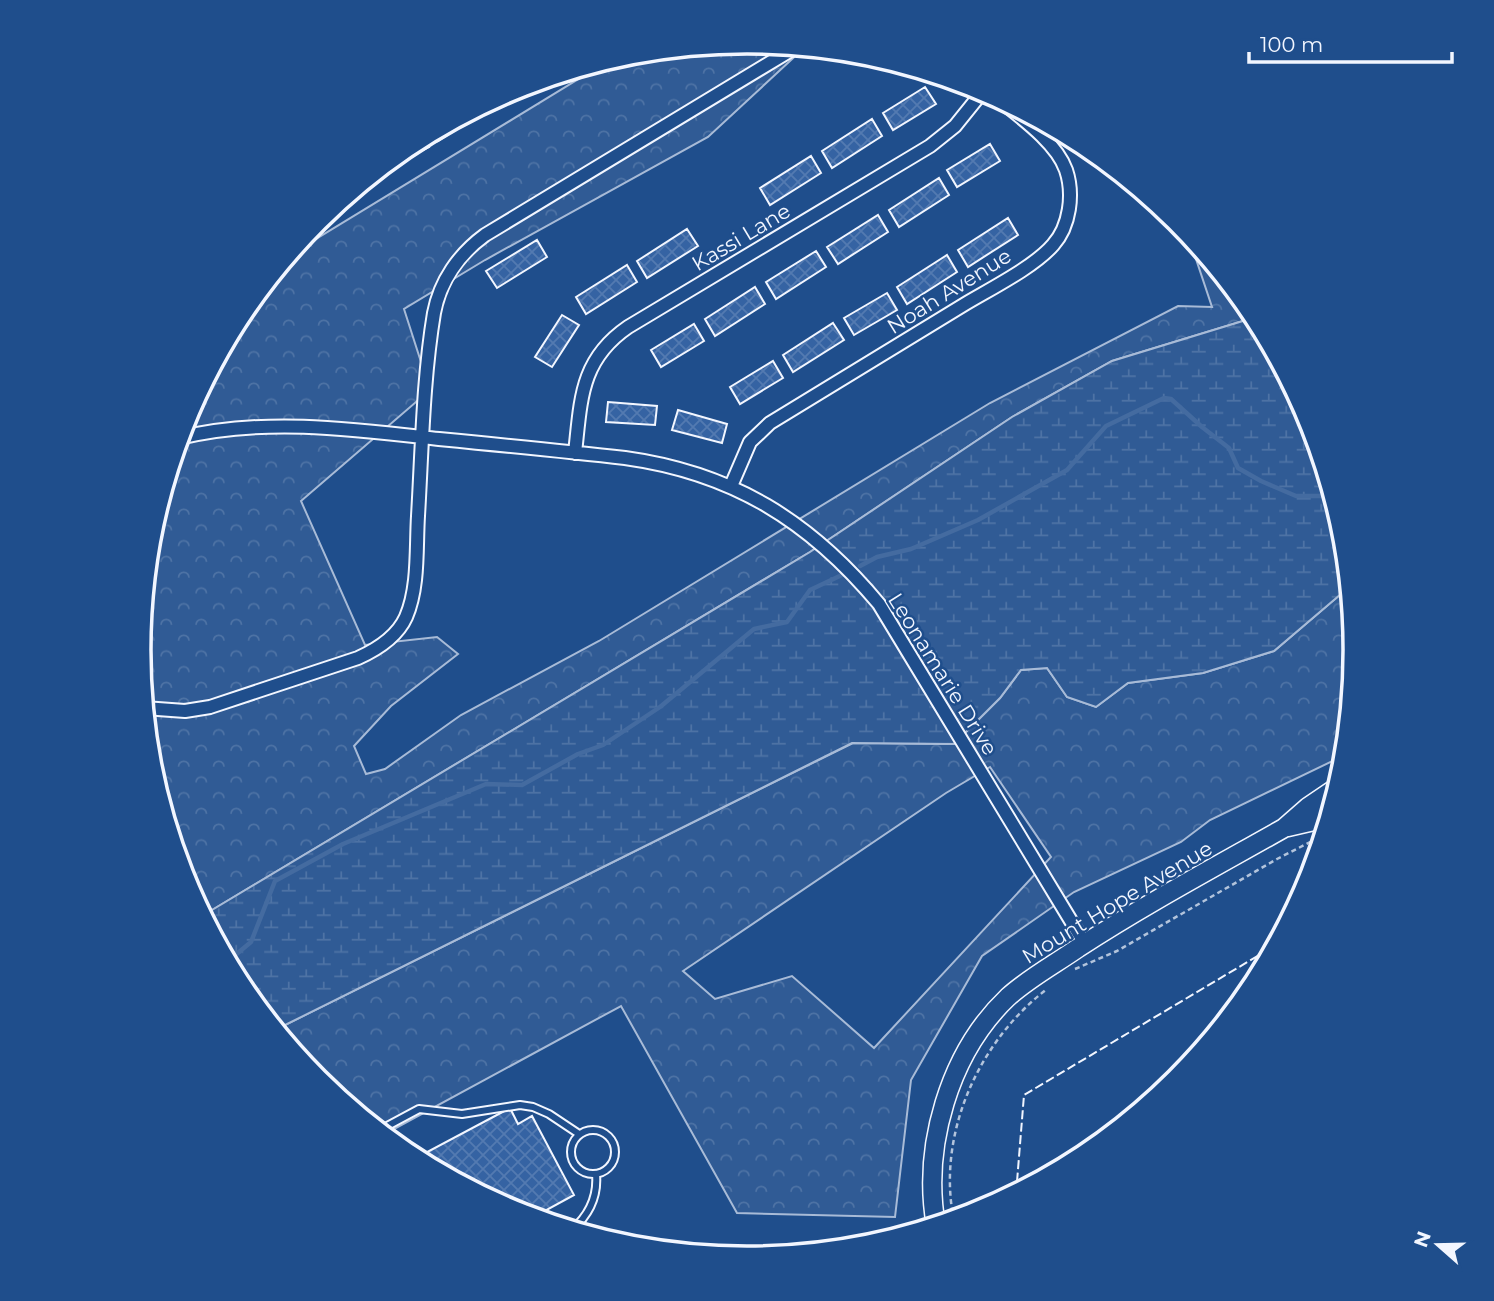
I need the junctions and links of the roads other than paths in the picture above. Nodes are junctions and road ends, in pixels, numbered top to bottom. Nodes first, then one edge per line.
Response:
1 (781, 56) edge
2 (976, 100) edge
3 (1026, 124) edge
4 (191, 436) edge
5 (422, 437) junction
6 (575, 453) junction
7 (731, 486) junction
8 (154, 709) edge
9 (1325, 795) edge
10 (1319, 819) edge
11 (1284, 828) junction
12 (1085, 943) junction
13 (387, 1126) edge
14 (579, 1134) junction
15 (596, 1174) junction
16 (934, 1216) edge
17 (580, 1222) edge

1 - 5 street
2 - 6 street, Kassi Lane
3 - 7 street, Noah Avenue
4 - 5 street, Leonamarie Drive
5 - 6 street, Leonamarie Drive
5 - 8 street
6 - 7 street, Leonamarie Drive
7 - 12 street, Leonamarie Drive
9 - 11 street, Mount Hope Avenue
10 - 11 street, Mount Hope Avenue
11 - 12 street, Mount Hope Avenue
12 - 16 street, Mount Hope Avenue
13 - 14 lane
14 - 15 lane
14 - 15 lane
15 - 17 lane

